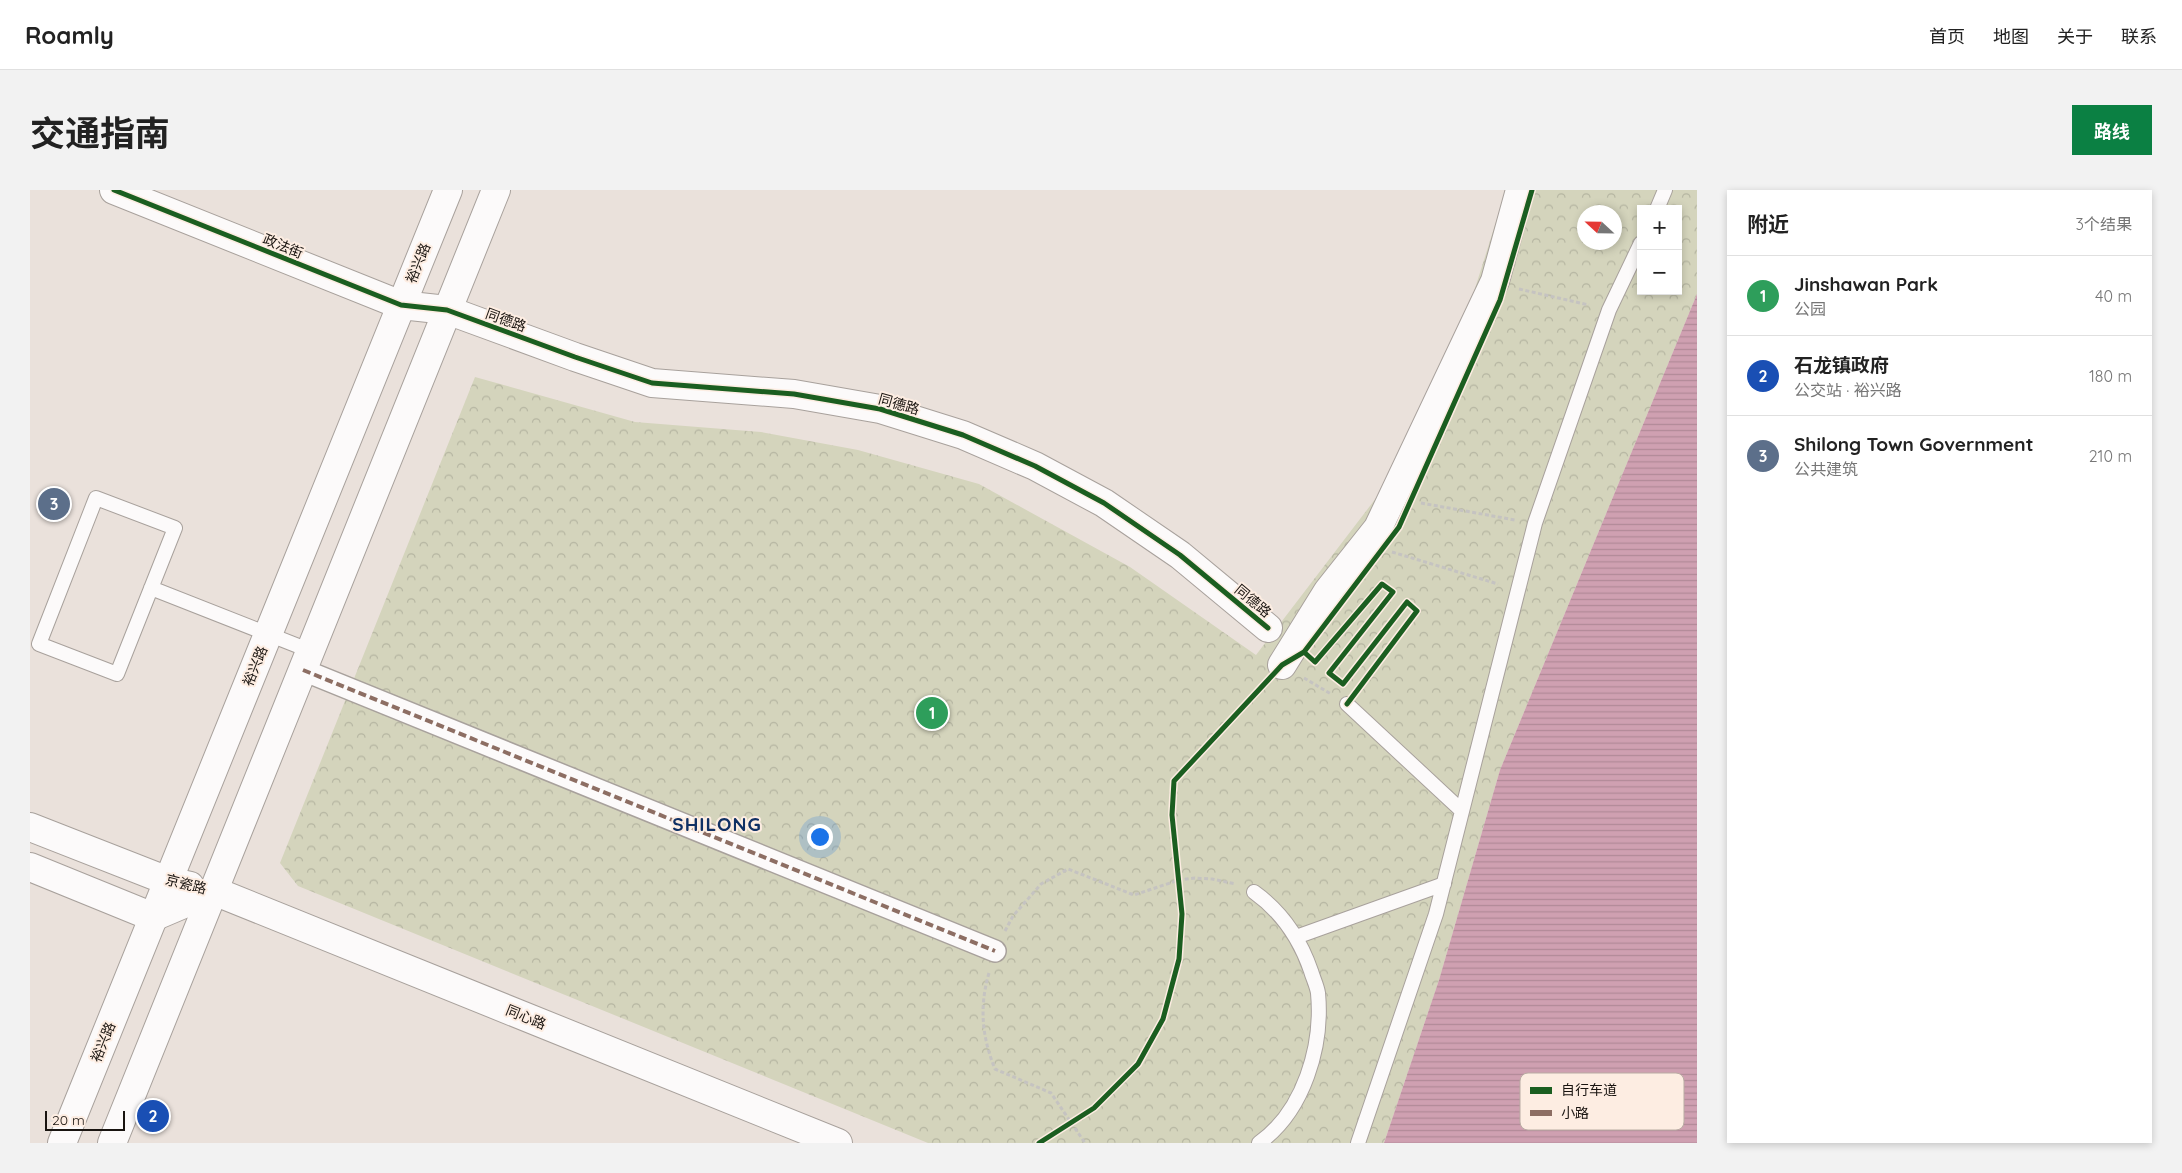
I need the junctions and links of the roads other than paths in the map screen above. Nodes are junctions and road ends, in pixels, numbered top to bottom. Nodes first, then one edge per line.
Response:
1 (114, 190) edge
2 (448, 190) edge
3 (496, 190) edge
4 (1520, 190) edge
5 (1666, 190) edge
6 (1659, 205) edge
7 (1638, 250) edge
8 (401, 305) junction
9 (448, 310) junction
10 (151, 588) junction
11 (1268, 628) dead end
12 (268, 634) junction
13 (307, 661) junction
14 (1282, 665) road end
15 (1347, 704) road end
16 (1462, 811) junction
17 (30, 827) edge
18 (30, 867) edge
19 (168, 881) junction
20 (1444, 884) junction
21 (214, 891) junction
22 (1254, 892) road end
23 (153, 917) junction
24 (1296, 937) junction
25 (995, 951) road end
26 (62, 1143) edge
27 (112, 1143) edge
28 (838, 1143) edge
29 (1260, 1143) edge
30 (1358, 1143) edge

1 - 8 street, 政法街
2 - 8 street, 裕兴路
3 - 9 street
4 - 14 street
5 - 6 lane
7 - 16 lane
8 - 9 street, 政法街
8 - 12 street, 裕兴路
9 - 11 street, 同德路
9 - 13 street
10 - 10 lane
10 - 12 lane
12 - 13 lane
12 - 19 street, 裕兴路
13 - 21 street
13 - 25 street
15 - 16 lane
16 - 20 lane
17 - 19 street, 京瓷路
18 - 23 street
19 - 21 street, 京瓷路
19 - 23 street, 裕兴路
20 - 24 lane
20 - 30 lane
21 - 23 street, 京瓷路
21 - 27 street
21 - 28 street, 同心路
22 - 24 lane
23 - 26 street, 裕兴路
24 - 29 lane

